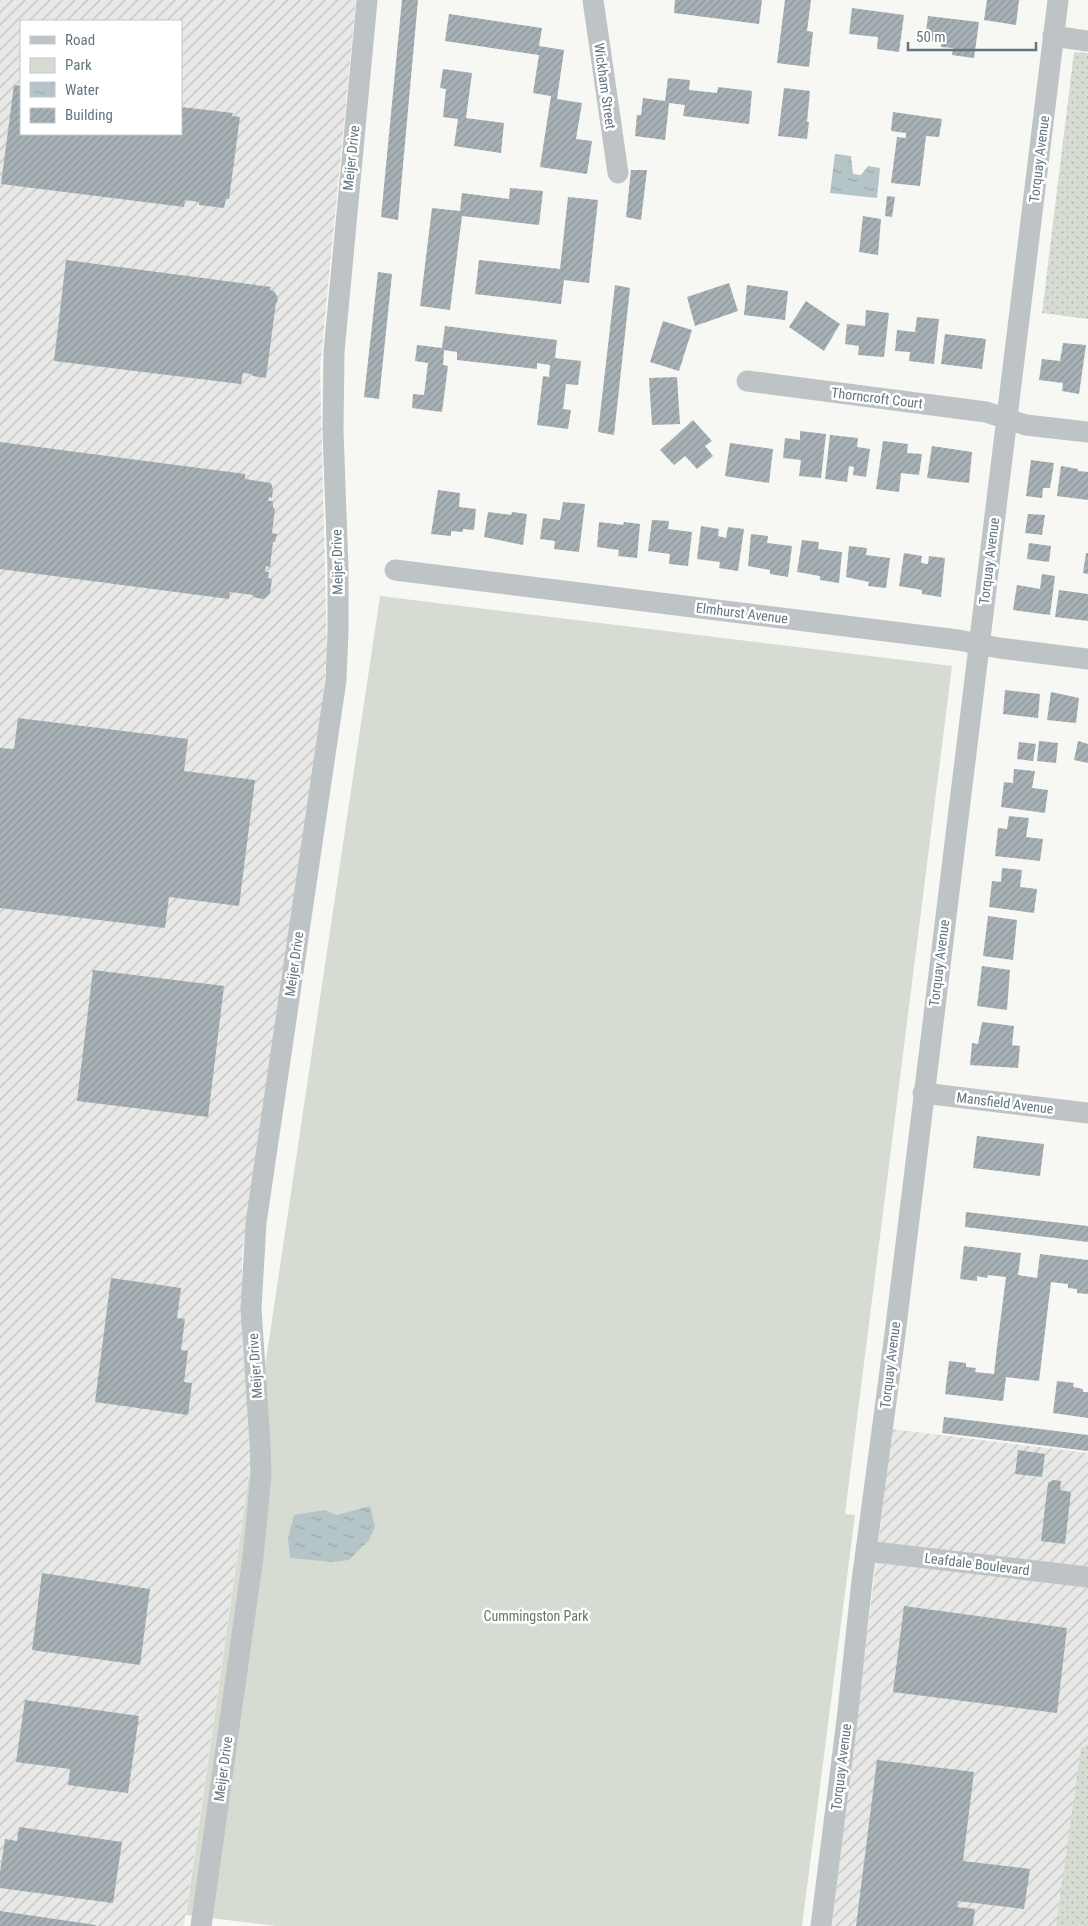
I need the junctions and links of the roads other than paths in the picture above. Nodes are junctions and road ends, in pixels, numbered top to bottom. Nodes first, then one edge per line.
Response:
1 (366, 0) edge
2 (593, 0) edge
3 (1058, 0) edge
4 (1053, 36) junction
5 (1088, 40) edge
6 (618, 173) dead end
7 (747, 381) dead end
8 (1007, 419) junction
9 (1088, 432) edge
10 (395, 570) dead end
11 (978, 644) junction
12 (1088, 659) edge
13 (923, 1093) junction
14 (1088, 1113) edge
15 (866, 1551) junction
16 (1088, 1577) edge
17 (201, 1926) edge
18 (821, 1926) edge

1 - 17 street, Meijer Drive
2 - 6 street, Wickham Street
3 - 4 street, Torquay Avenue
4 - 5 street
4 - 8 street, Torquay Avenue
7 - 8 street, Thorncroft Court
8 - 9 street, Thorncroft Court
8 - 11 street, Torquay Avenue
10 - 11 street, Elmhurst Avenue
11 - 12 street, Elmhurst Avenue
11 - 13 street, Torquay Avenue
13 - 14 street, Mansfield Avenue
13 - 15 street, Torquay Avenue
15 - 16 street, Leafdale Boulevard
15 - 18 street, Torquay Avenue

